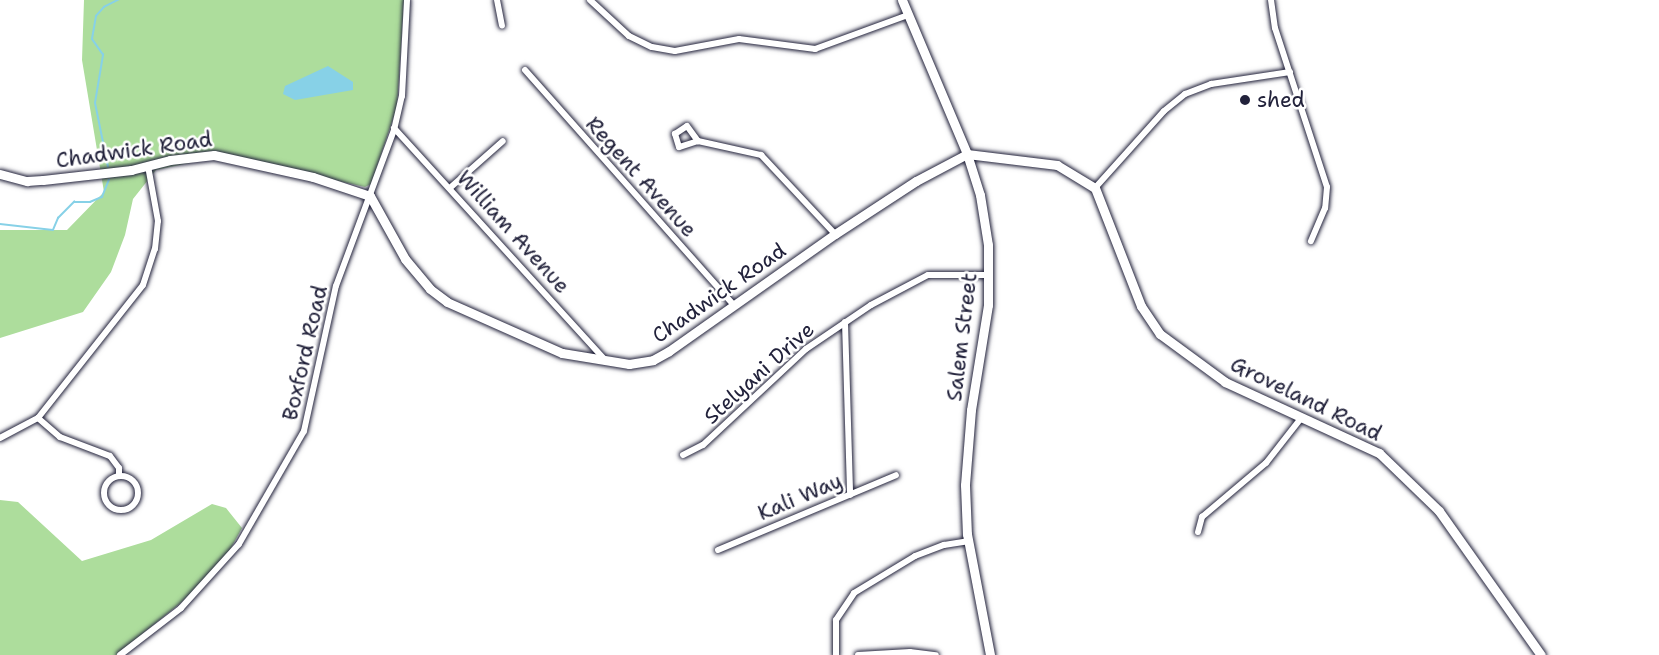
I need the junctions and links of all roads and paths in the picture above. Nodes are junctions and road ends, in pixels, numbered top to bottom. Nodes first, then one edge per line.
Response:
1 (407, 0) edge
2 (497, 0) edge
3 (590, 0) edge
4 (902, 0) edge
5 (1271, 0) edge
6 (908, 15) junction
7 (502, 26) dead end
8 (525, 70) dead end
9 (1290, 72) junction
10 (394, 128) junction
11 (503, 141) dead end
12 (698, 141) dead end
13 (967, 154) junction
14 (148, 166) junction
15 (0, 174) edge
16 (451, 186) junction
17 (1095, 188) junction
18 (370, 196) junction
19 (836, 234) junction
20 (1311, 241) dead end
21 (989, 274) junction
22 (734, 305) junction
23 (845, 322) junction
24 (606, 360) junction
25 (1302, 417) junction
26 (38, 418) junction
27 (0, 438) edge
28 (683, 455) dead end
29 (896, 475) dead end
30 (119, 476) junction
31 (850, 495) junction
32 (1198, 532) dead end
33 (968, 542) junction
34 (718, 550) dead end
35 (120, 655) edge
36 (836, 655) edge
37 (858, 655) edge
38 (936, 655) edge
39 (990, 655) edge
40 (1541, 655) edge

1 - 10 street, Boxford Road
2 - 7 street
3 - 6 street
4 - 6 main road, Salem Street
5 - 9 street
6 - 13 main road, Salem Street
8 - 22 street, Regent Avenue
9 - 17 street
9 - 20 street
10 - 16 street, William Avenue
10 - 18 street, Boxford Road
11 - 16 street
12 - 19 street
13 - 17 main road
13 - 19 main road, Chadwick Road
13 - 21 main road, Salem Street
14 - 15 main road, Chadwick Road
14 - 18 main road, Chadwick Road
14 - 26 street
16 - 24 street, William Avenue
17 - 25 main road, Groveland Road
18 - 24 main road, Chadwick Road
18 - 35 street, Boxford Road
19 - 22 main road, Chadwick Road
21 - 23 street, Stelyani Drive
21 - 33 main road, Salem Street
22 - 24 main road, Chadwick Road
23 - 28 street, Stelyani Drive
23 - 31 street
25 - 32 street
25 - 40 main road, Groveland Road
26 - 27 street
26 - 30 street
29 - 31 street, Kali Way
30 - 30 street
31 - 34 street, Kali Way
33 - 36 street
33 - 39 main road, Salem Street
37 - 38 street

